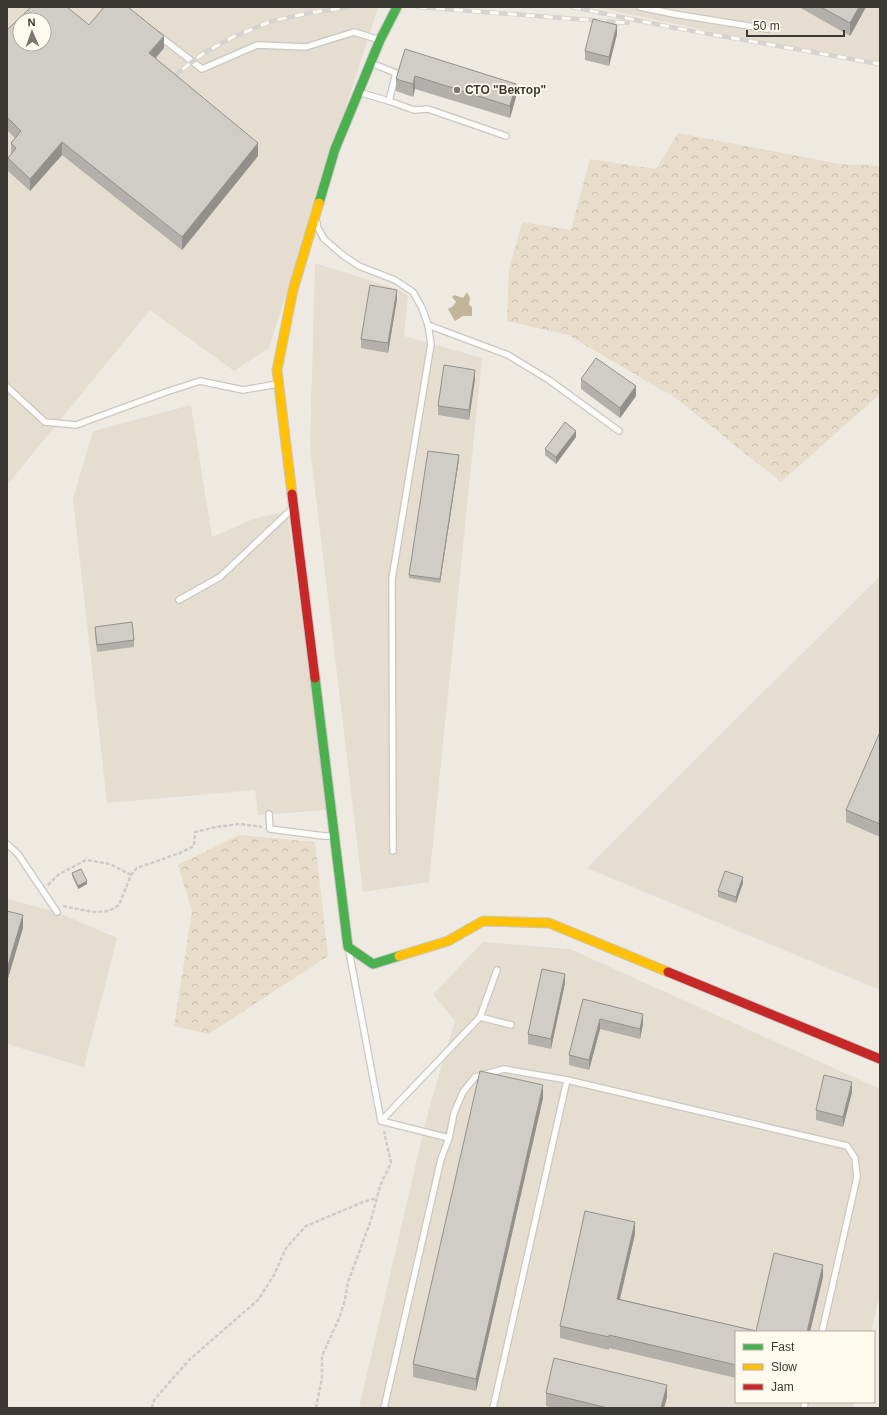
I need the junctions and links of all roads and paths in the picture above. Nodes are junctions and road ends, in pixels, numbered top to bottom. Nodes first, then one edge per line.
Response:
1 (397, 7) edge
2 (640, 7) edge
3 (767, 29) dead end
4 (151, 30) edge
5 (380, 40) junction
6 (371, 63) junction
7 (358, 92) junction
8 (389, 101) junction
9 (506, 136) dead end
10 (318, 206) junction
11 (428, 325) junction
12 (279, 384) junction
13 (7, 386) edge
14 (619, 431) dead end
15 (294, 507) junction
16 (179, 600) dead end
17 (269, 814) dead end
18 (270, 828) junction
19 (334, 836) junction
20 (7, 844) edge
21 (393, 851) dead end
22 (131, 875) junction
23 (42, 890) junction
24 (51, 903) junction
25 (57, 912) dead end
26 (348, 947) junction
27 (497, 970) dead end
28 (480, 1017) junction
29 (511, 1025) dead end
30 (880, 1059) edge
31 (567, 1080) junction
32 (381, 1121) junction
33 (448, 1138) junction
34 (376, 1198) junction
35 (822, 1331) edge
36 (152, 1408) edge
37 (316, 1408) edge
38 (384, 1408) edge
39 (493, 1408) edge

1 - 5 street
2 - 3 lane
4 - 5 lane
5 - 6 street
6 - 7 street
6 - 8 lane
7 - 8 lane
7 - 10 street
8 - 9 lane
10 - 11 lane
10 - 12 street
11 - 14 lane
11 - 21 lane
12 - 13 lane
12 - 15 street
15 - 16 lane
15 - 19 street
17 - 18 lane
18 - 19 lane
18 - 22 path
19 - 26 street
20 - 23 lane
22 - 23 path
22 - 24 path
23 - 24 lane
24 - 25 lane
26 - 30 street
26 - 32 lane
27 - 28 lane
28 - 29 lane
28 - 32 lane
31 - 33 lane
31 - 35 lane
31 - 39 lane
32 - 33 lane
32 - 34 path
33 - 38 lane
34 - 36 path
34 - 37 path

